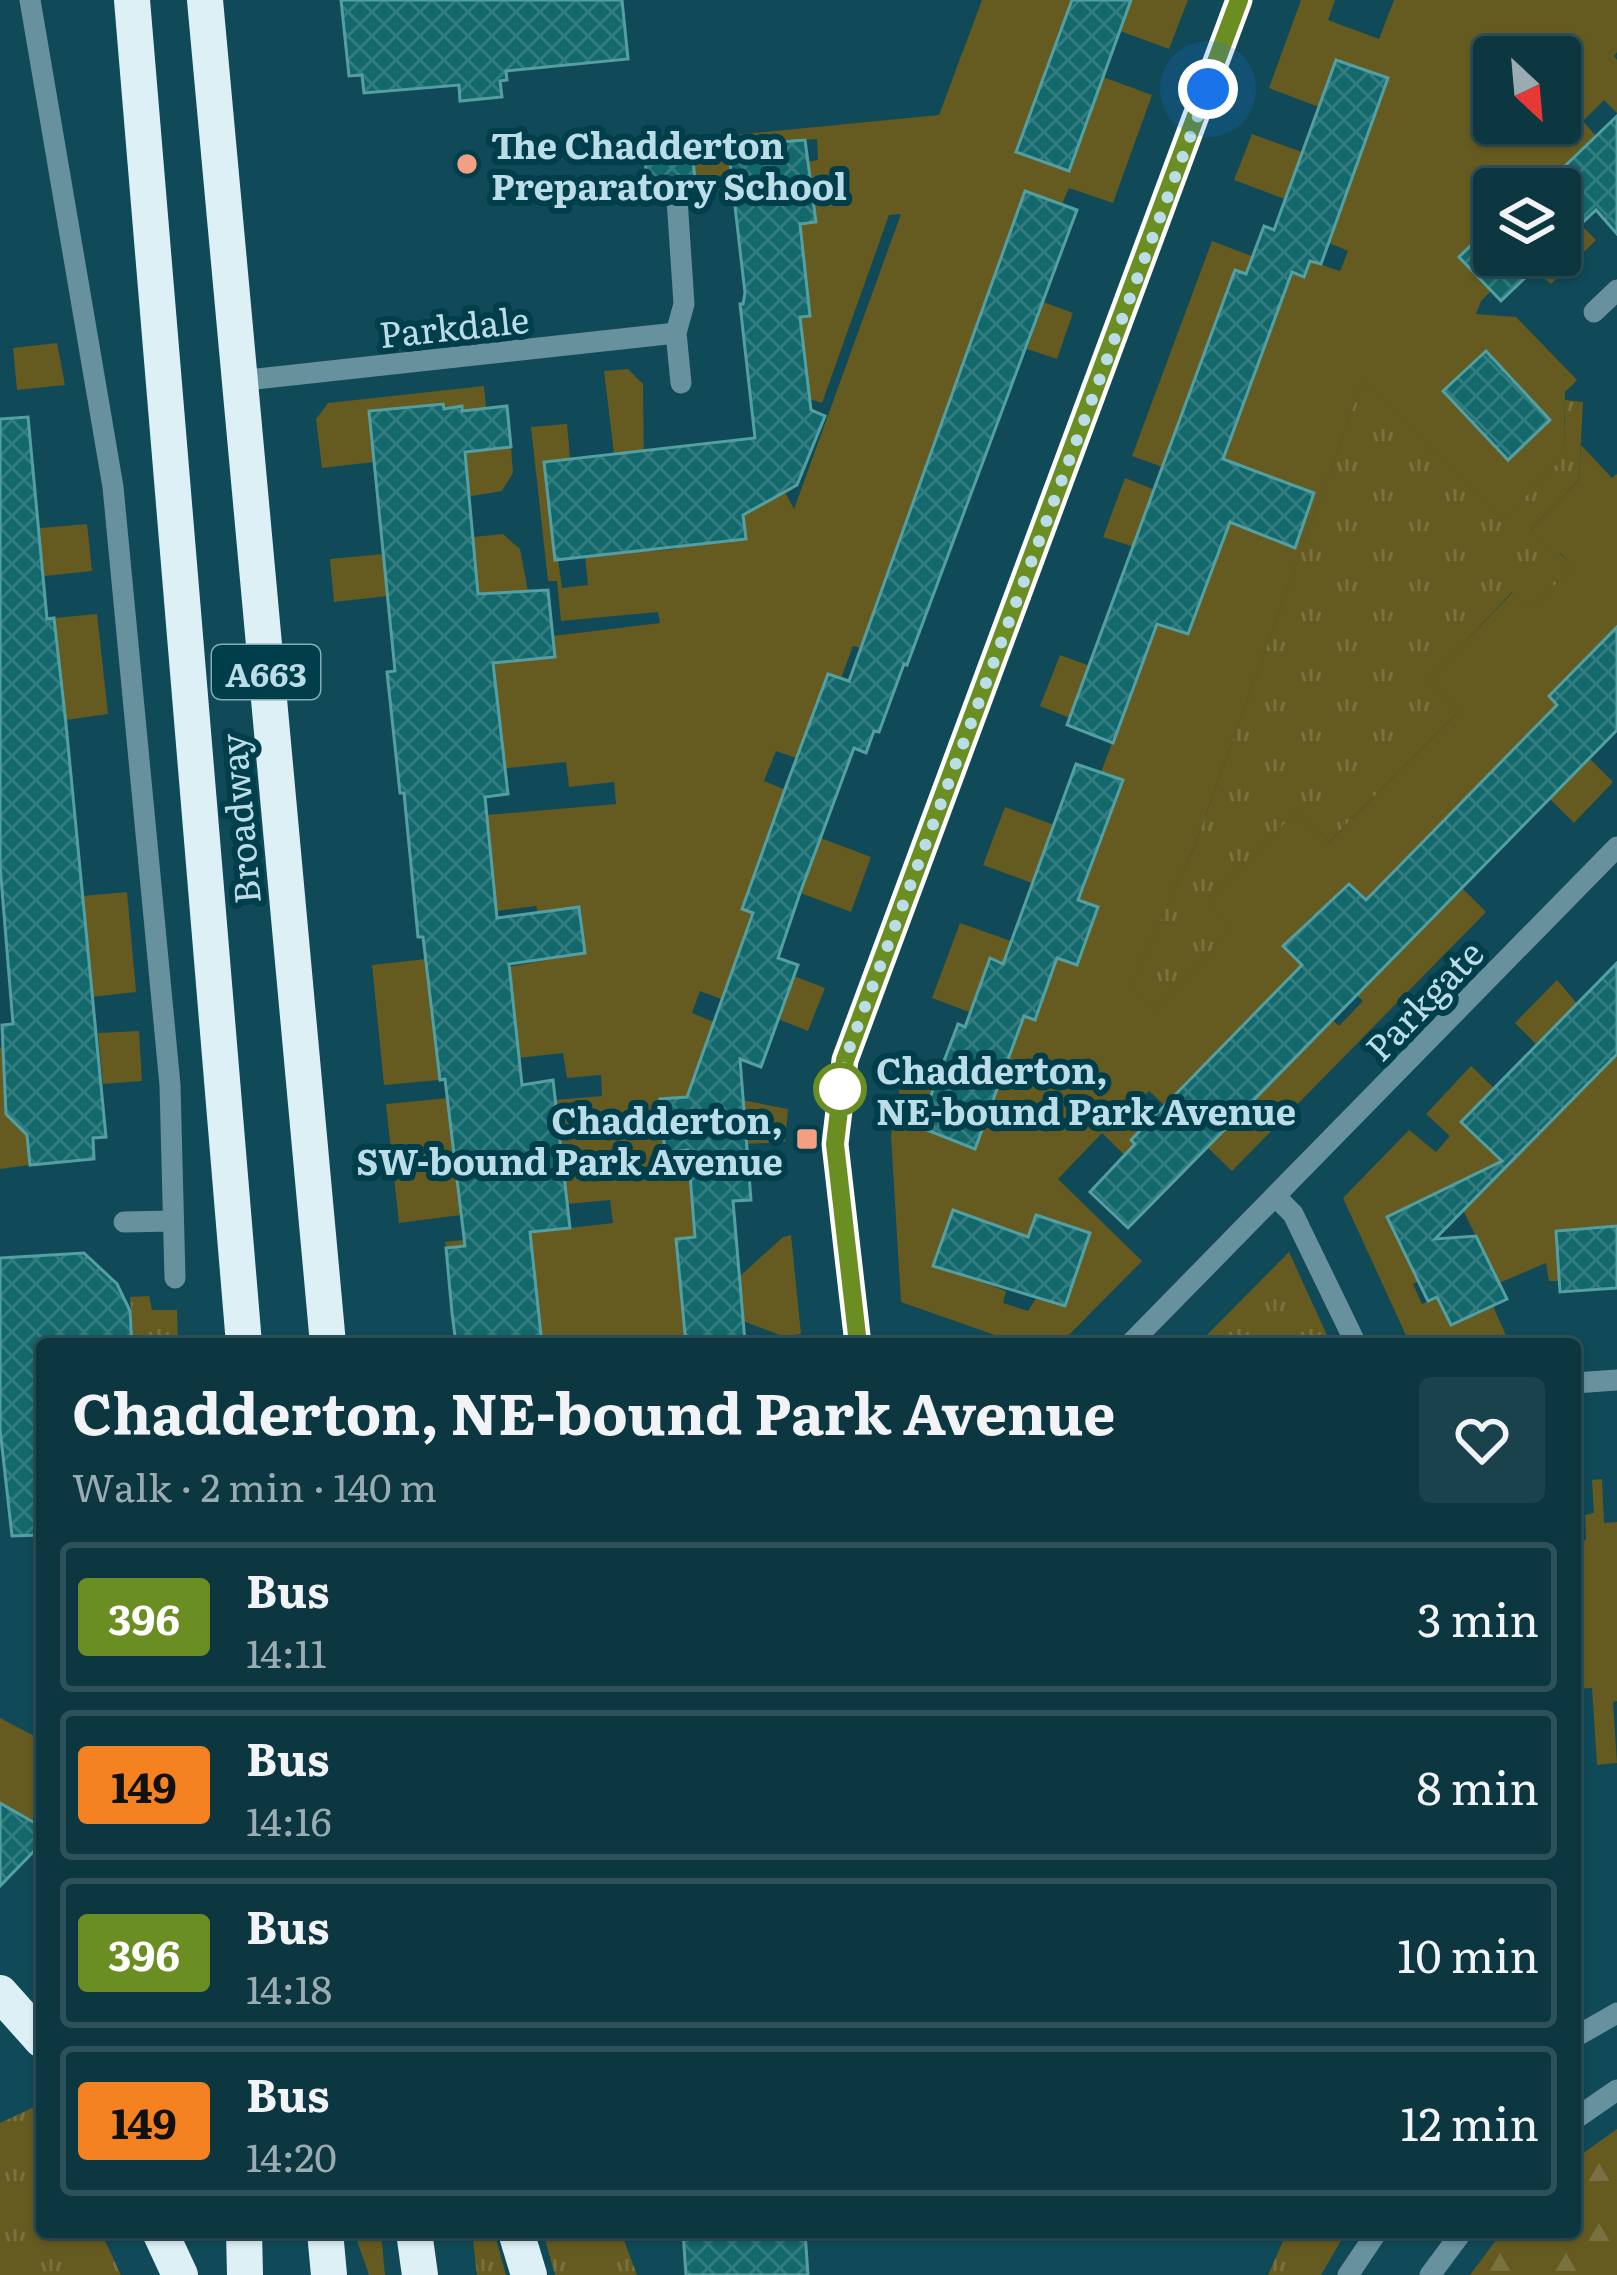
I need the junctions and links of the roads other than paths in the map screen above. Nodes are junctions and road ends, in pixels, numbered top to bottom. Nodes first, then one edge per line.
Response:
1 (30, 0) edge
2 (132, 0) edge
3 (205, 0) edge
4 (1239, 0) edge
5 (677, 199) dead end
6 (1617, 290) edge
7 (1594, 312) dead end
8 (676, 333) junction
9 (238, 381) junction
10 (681, 383) dead end
11 (1617, 848) edge
12 (1276, 1197) junction
13 (172, 1221) junction
14 (124, 1222) dead end
15 (175, 1278) dead end
16 (244, 1338) edge
17 (327, 1338) edge
18 (857, 1338) edge
19 (1136, 1338) edge
20 (1352, 1338) edge
21 (1617, 1380) edge
22 (1581, 1383) edge
23 (0, 1993) edge
24 (1617, 2013) edge
25 (36, 2033) edge
26 (1581, 2034) edge
27 (1617, 2090) edge
28 (1581, 2115) edge
29 (163, 2238) edge
30 (244, 2238) edge
31 (326, 2238) edge
32 (414, 2238) edge
33 (518, 2238) edge
34 (1373, 2238) edge
35 (1458, 2238) edge
36 (180, 2275) edge
37 (245, 2275) edge
38 (329, 2275) edge
39 (420, 2275) edge
40 (529, 2275) edge
41 (1348, 2275) edge
42 (1430, 2275) edge

1 - 13 street
2 - 16 highway, Broadway / A663
3 - 9 highway, Broadway / A663
4 - 18 street
5 - 8 street
6 - 7 street
8 - 9 street, Parkdale
8 - 10 street
9 - 17 highway, Broadway / A663
11 - 12 street, Parkgate
12 - 19 street, Parkgate
12 - 20 street
13 - 14 street
13 - 15 street
21 - 22 street
23 - 25 highway
24 - 26 street
27 - 28 street
29 - 36 highway
30 - 37 highway
31 - 38 highway
32 - 39 highway
33 - 40 highway
34 - 41 street
35 - 42 street

